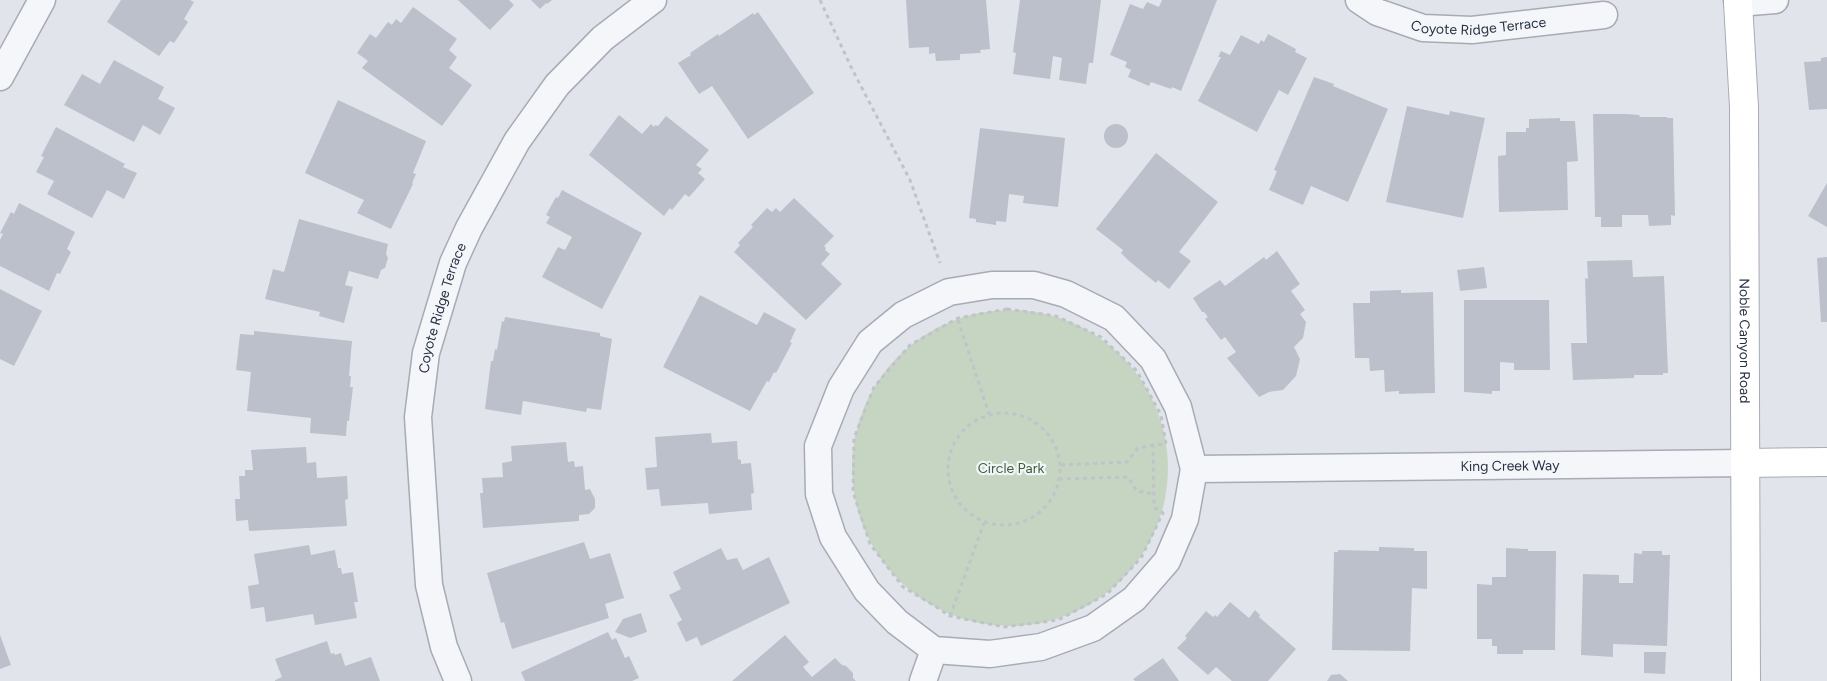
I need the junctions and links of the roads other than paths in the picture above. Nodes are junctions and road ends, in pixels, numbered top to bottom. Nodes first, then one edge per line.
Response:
1 (42, 0) edge
2 (653, 0) edge
3 (1359, 0) edge
4 (1775, 0) edge
5 (1738, 1) edge
6 (1604, 15) dead end
7 (0, 77) edge
8 (1827, 462) edge
9 (1746, 463) junction
10 (1194, 469) junction
11 (934, 650) junction
12 (458, 681) edge
13 (923, 681) edge
14 (1746, 681) edge

1 - 7 street
2 - 12 street, Coyote Ridge Terrace
3 - 6 street, Coyote Ridge Terrace
4 - 5 street
5 - 9 street, Noble Canyon Road
8 - 9 street, King Creek Way
9 - 10 street, King Creek Way
9 - 14 street, Noble Canyon Road
10 - 11 street
10 - 11 street
11 - 13 street

